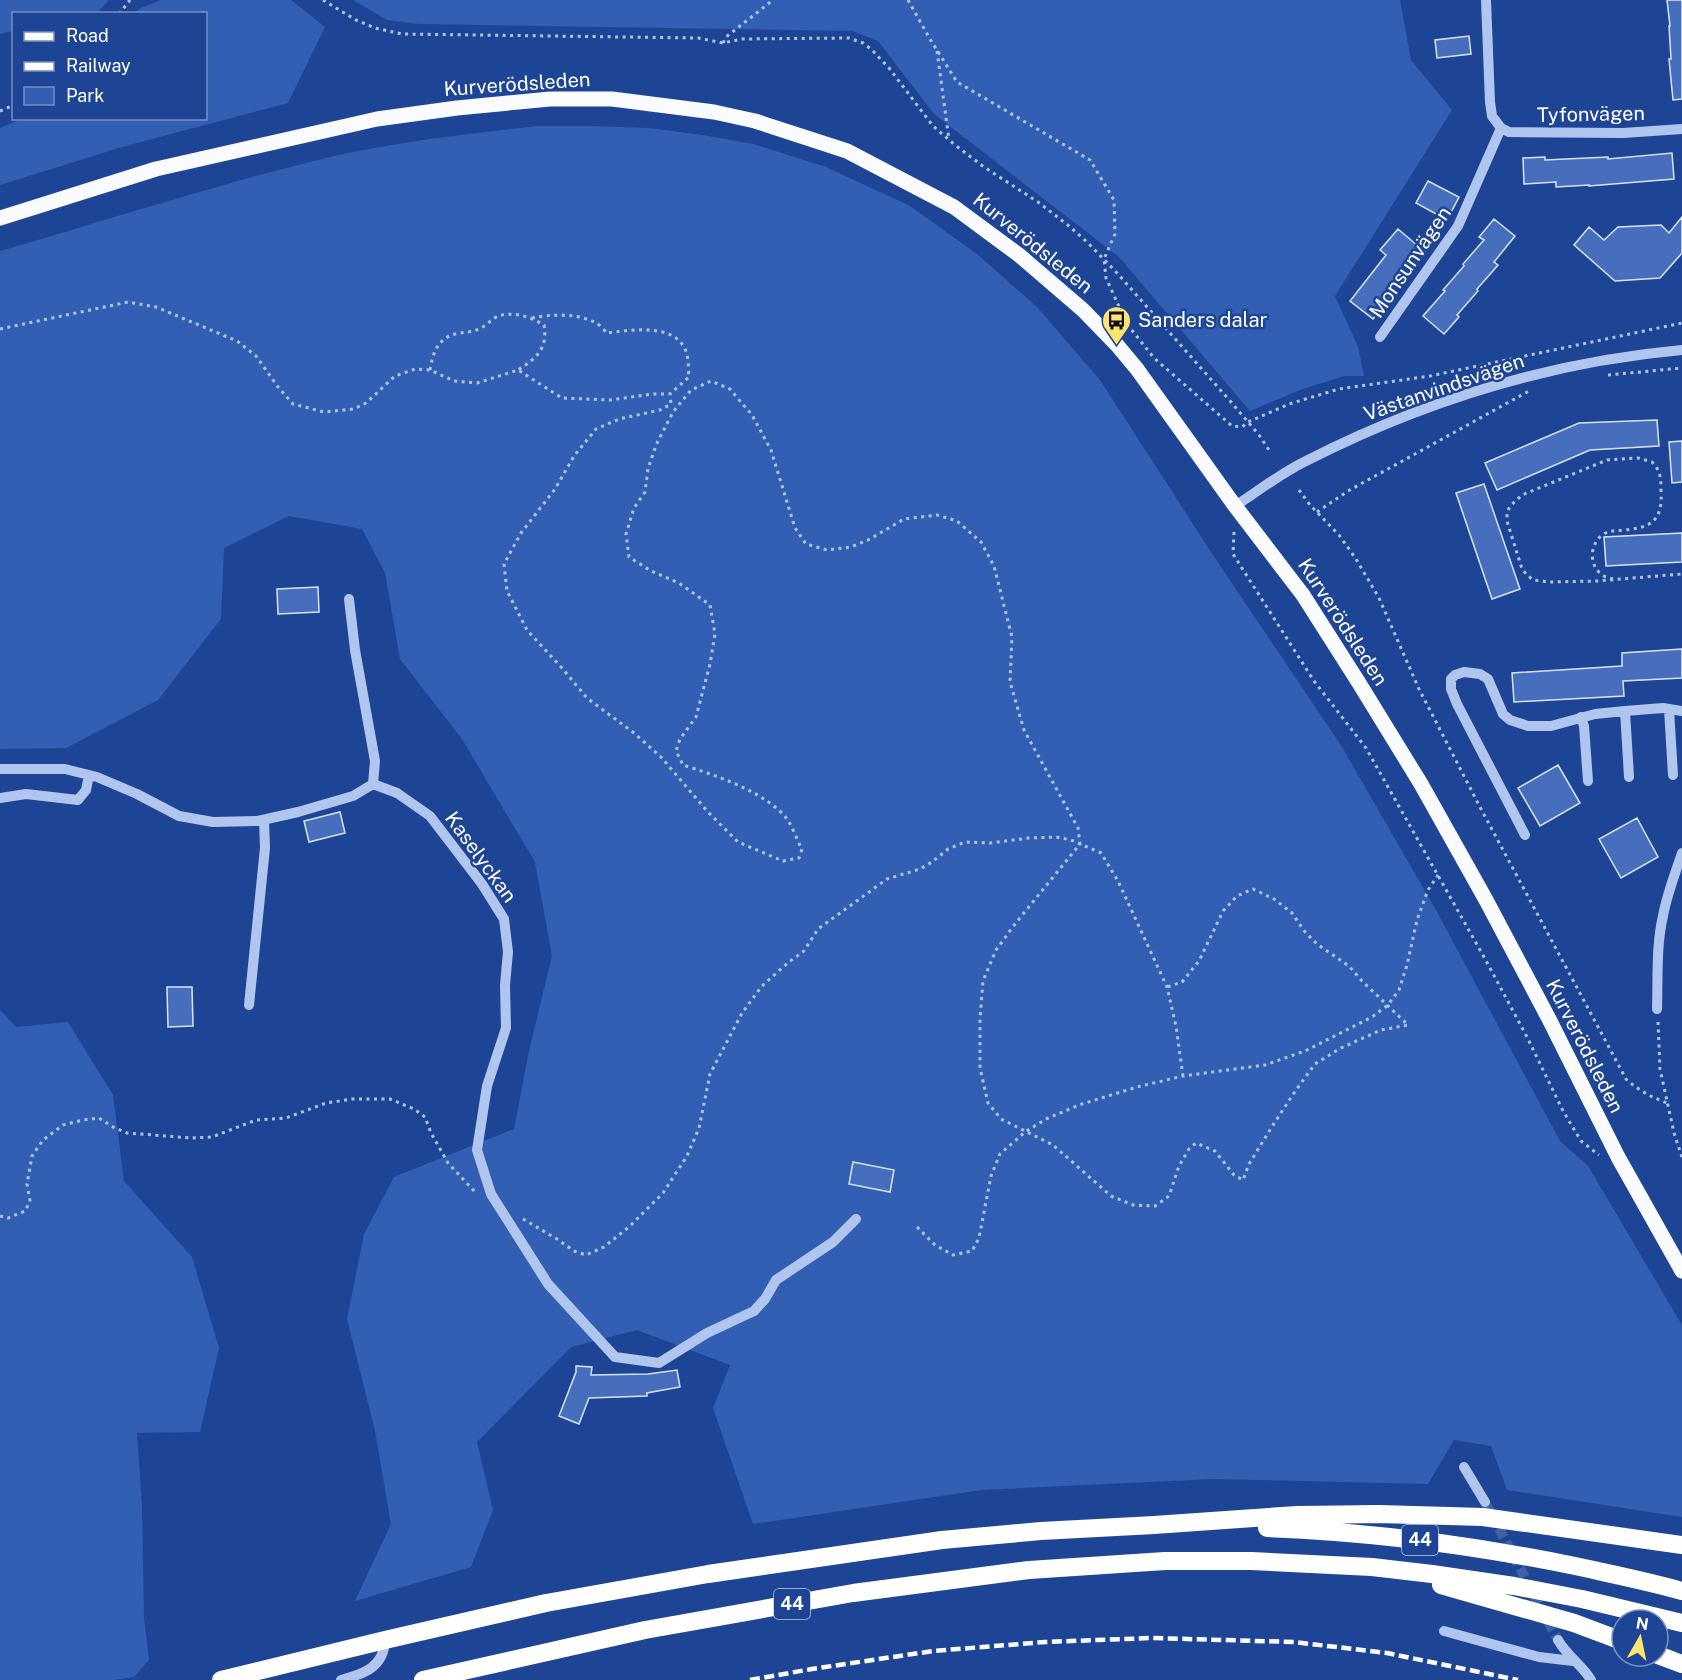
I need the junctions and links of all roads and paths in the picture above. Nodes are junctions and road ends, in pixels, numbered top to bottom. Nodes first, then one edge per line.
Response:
1 (130, 0) edge
2 (773, 0) edge
3 (909, 0) edge
4 (1486, 0) edge
5 (121, 12) edge
6 (723, 43) dead end
7 (936, 49) junction
8 (1501, 128) junction
9 (1682, 129) edge
10 (949, 140) dead end
11 (0, 218) edge
12 (532, 318) junction
13 (1682, 323) edge
14 (1127, 324) junction
15 (1122, 328) dead end
16 (0, 329) edge
17 (1380, 337) dead end
18 (1682, 350) edge
19 (1154, 358) junction
20 (1149, 359) dead end
21 (1682, 368) edge
22 (430, 370) junction
23 (518, 370) junction
24 (1602, 375) dead end
25 (1533, 390) dead end
26 (670, 394) junction
27 (1299, 490) dead end
28 (1235, 506) junction
29 (1317, 512) junction
30 (1682, 574) edge
31 (1613, 579) junction
32 (349, 598) dead end
33 (1669, 709) junction
34 (1625, 711) junction
35 (1682, 711) edge
36 (1581, 717) junction
37 (0, 769) edge
38 (89, 775) junction
39 (1673, 775) dead end
40 (1629, 777) dead end
41 (1588, 781) dead end
42 (373, 784) junction
43 (0, 798) edge
44 (264, 820) junction
45 (1525, 835) dead end
46 (1080, 844) junction
47 (1682, 853) edge
48 (1438, 875) junction
49 (1167, 987) junction
50 (249, 1005) dead end
51 (1388, 1005) junction
52 (1658, 1009) joint
53 (1183, 1076) junction
54 (1667, 1102) junction
55 (1025, 1132) junction
56 (1618, 1157) junction
57 (1682, 1157) edge
58 (501, 1209) junction
59 (0, 1216) edge
60 (856, 1219) dead end
61 (917, 1227) dead end
62 (1682, 1271) edge
63 (1464, 1467) dead end
64 (1485, 1502) tunnel mouth
65 (1154, 1526) junction
66 (1682, 1545) edge
67 (1372, 1567) junction
68 (1682, 1591) edge
69 (1682, 1623) edge
70 (1444, 1631) dead end
71 (1610, 1636) edge
72 (385, 1640) junction
73 (1558, 1640) tunnel mouth
74 (1573, 1660) junction
75 (221, 1680) edge
76 (340, 1680) edge
77 (423, 1680) edge
78 (1591, 1680) edge

1 - 5 path
2 - 6 path
3 - 7 path
4 - 8 street
7 - 10 path
7 - 14 path
8 - 9 street, Tyfonvägen
8 - 17 street, Monsunvägen
11 - 28 main road, Kurverödsleden
12 - 22 path
12 - 23 path
12 - 26 path
13 - 19 path
14 - 15 path
14 - 19 path
16 - 22 path
18 - 28 street, Västanvindsvägen
19 - 20 path
21 - 24 path
22 - 23 path
23 - 26 path
25 - 29 path
26 - 46 path
27 - 29 path
28 - 48 path
28 - 56 main road, Kurverödsleden
29 - 54 path
30 - 31 path
31 - 31 path
32 - 42 street
33 - 34 street
33 - 35 street
33 - 39 street
34 - 36 street
34 - 40 street
36 - 41 street
36 - 45 street
37 - 38 street
38 - 43 street
38 - 44 street
42 - 44 street
42 - 58 street, Kaselyckan
44 - 50 street
46 - 49 path
46 - 55 path
46 - 58 path
47 - 52 street
48 - 51 path
48 - 56 path
49 - 51 path
49 - 53 path
51 - 53 path
51 - 55 path
52 - 54 path
53 - 55 path
54 - 57 path
55 - 61 path
56 - 62 main road, Kurverödsleden
58 - 59 path
58 - 60 street, Kaselyckan
63 - 64 street
65 - 66 highway
65 - 68 highway, 44
65 - 72 highway, 44
67 - 69 highway, 44
67 - 71 highway
67 - 77 highway, 44
70 - 74 street
72 - 75 highway, 44
72 - 76 street
73 - 74 street
74 - 78 street

